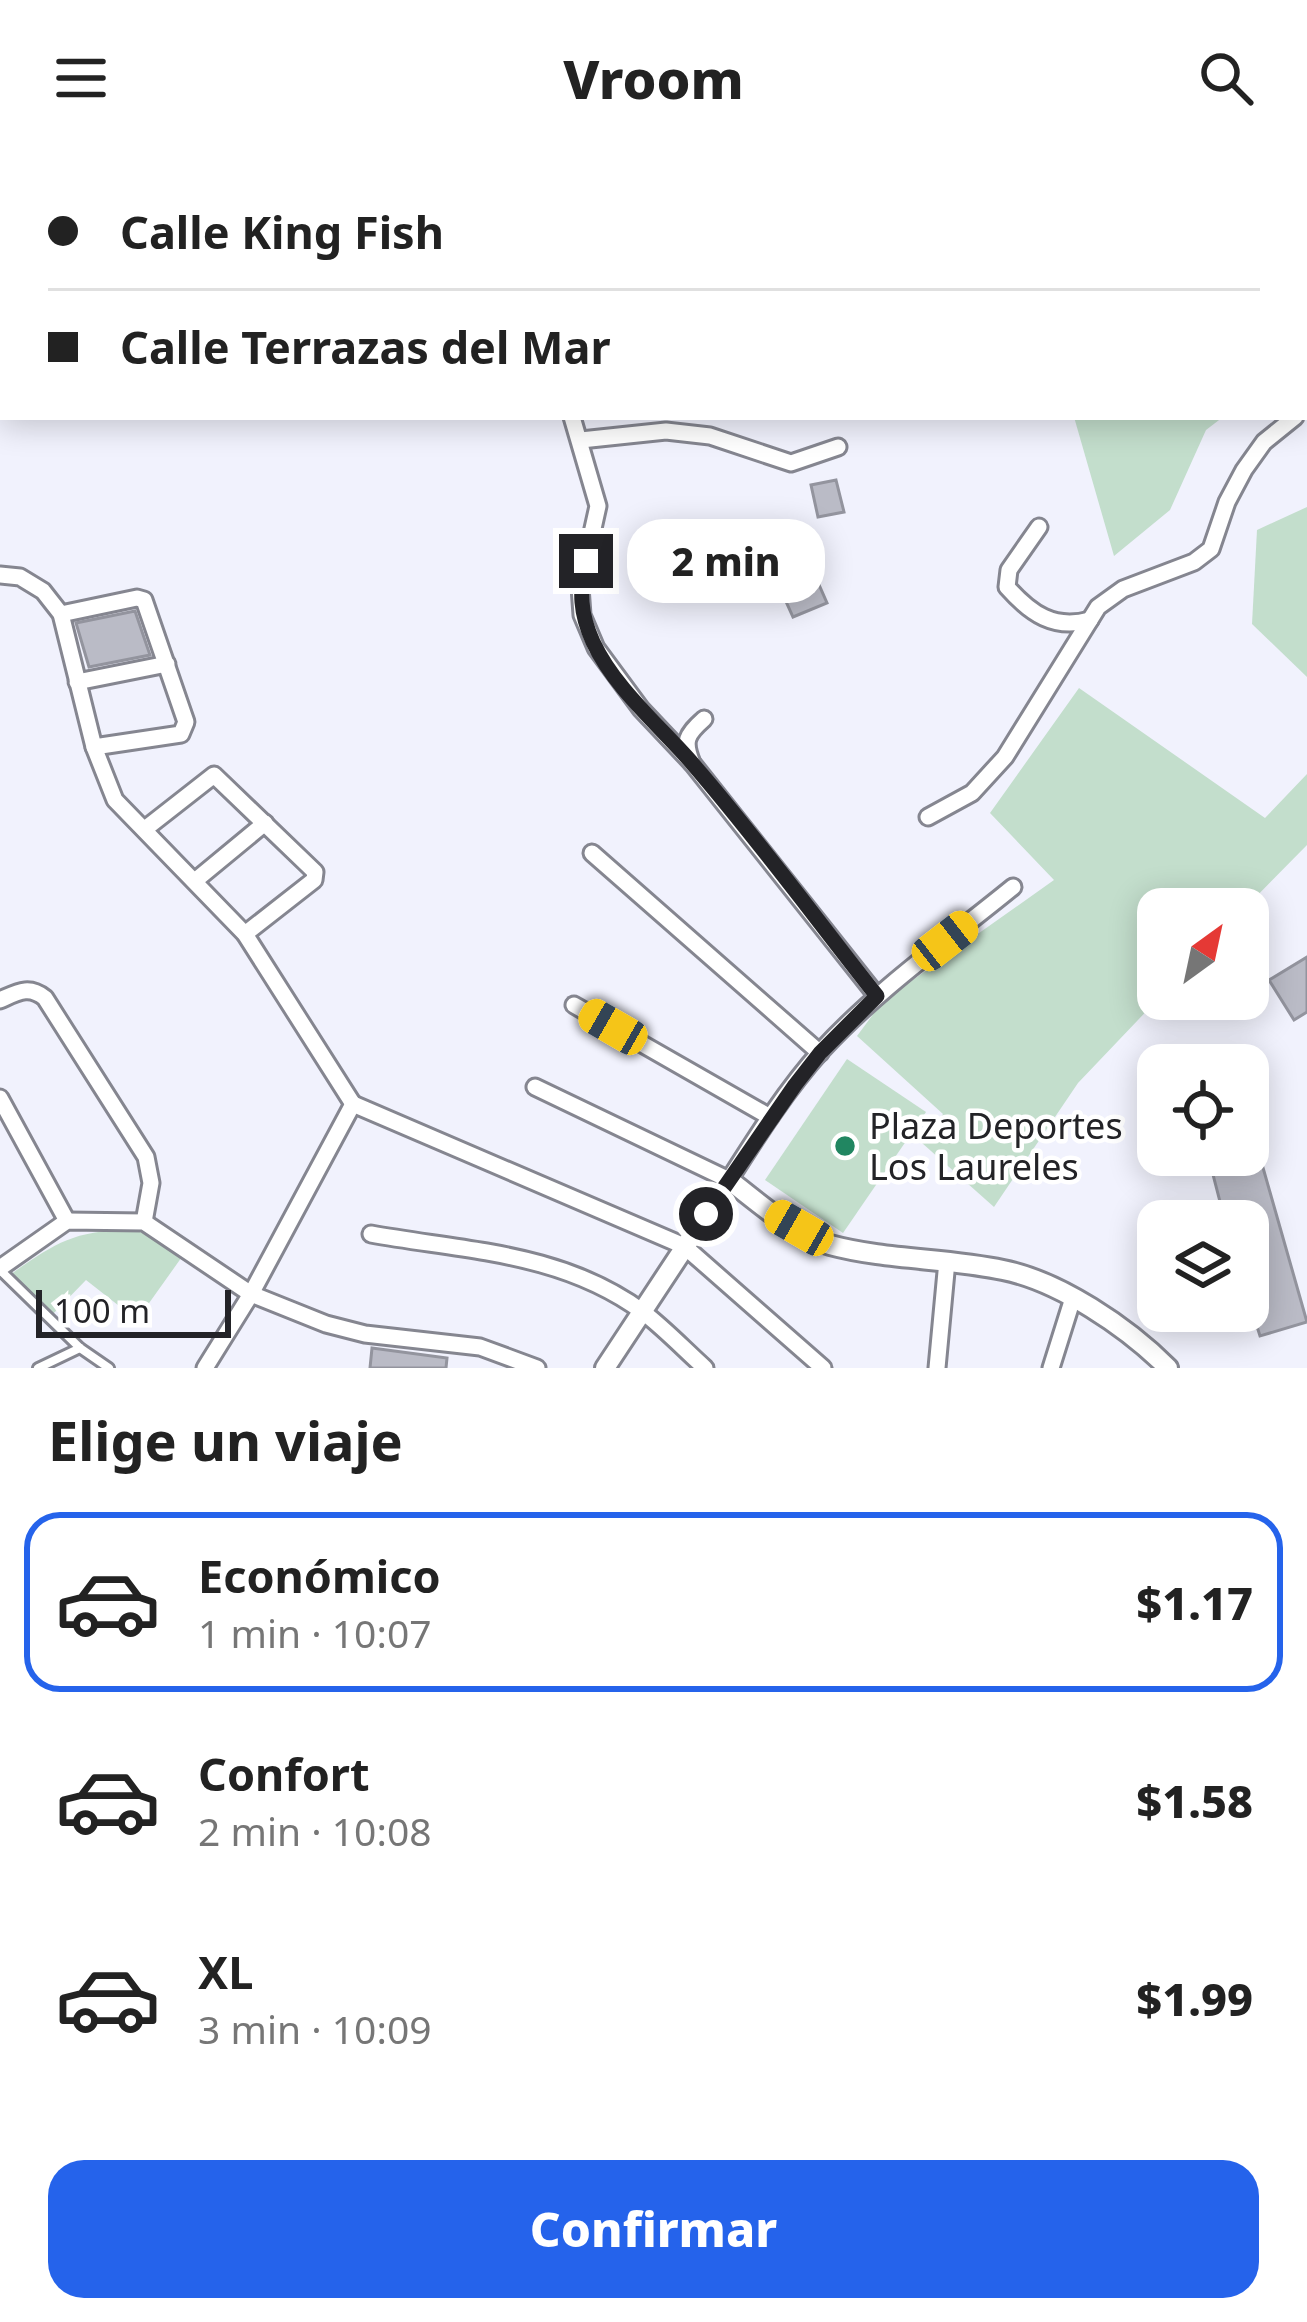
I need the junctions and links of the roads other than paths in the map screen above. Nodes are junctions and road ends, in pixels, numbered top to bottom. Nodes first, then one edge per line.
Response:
1 (573, 420) edge
2 (1291, 420) edge
3 (581, 440) junction
4 (838, 447) dead end
5 (1040, 527) dead end
6 (0, 575) edge
7 (61, 614) junction
8 (1090, 620) junction
9 (167, 664) junction
10 (77, 682) junction
11 (704, 719) dead end
12 (94, 747) junction
13 (692, 764) junction
14 (928, 817) dead end
15 (266, 824) junction
16 (145, 829) junction
17 (592, 853) dead end
18 (196, 880) junction
19 (1013, 887) dead end
20 (245, 934) junction
21 (877, 996) junction
22 (0, 1000) edge
23 (574, 1005) dead end
24 (820, 1053) junction
25 (535, 1087) dead end
26 (0, 1098) edge
27 (353, 1104) junction
28 (770, 1117) junction
29 (729, 1180) junction
30 (67, 1221) junction
31 (143, 1222) junction
32 (371, 1234) dead end
33 (684, 1246) junction
34 (947, 1261) junction
35 (0, 1269) edge
36 (251, 1294) junction
37 (1072, 1298) junction
38 (642, 1311) junction
39 (80, 1348) junction
40 (1159, 1364) edge
41 (38, 1368) edge
42 (109, 1368) edge
43 (206, 1368) edge
44 (537, 1368) edge
45 (605, 1368) edge
46 (705, 1368) edge
47 (823, 1368) edge
48 (937, 1368) edge
49 (1051, 1368) edge

1 - 3 street
2 - 8 street
3 - 4 street
3 - 13 street
5 - 8 street
6 - 7 street
7 - 9 street
7 - 10 street
8 - 14 street
9 - 10 street
9 - 12 street
10 - 12 street
11 - 13 street
12 - 16 street
13 - 21 street
15 - 16 street
15 - 18 street
15 - 20 street
16 - 18 street
17 - 24 street
18 - 20 street
19 - 21 street
20 - 27 street
21 - 24 street
22 - 31 street
23 - 28 street
24 - 28 street
25 - 29 street
26 - 30 street
27 - 33 street
27 - 36 street
28 - 29 street
29 - 33 street
29 - 34 street
30 - 31 street
30 - 35 street
31 - 36 street
32 - 38 street
33 - 38 street
33 - 47 street
34 - 37 street
34 - 48 street
35 - 39 lane
36 - 43 street
36 - 44 street
37 - 40 street
37 - 49 street
38 - 45 street
38 - 46 street
39 - 41 lane
39 - 42 lane

